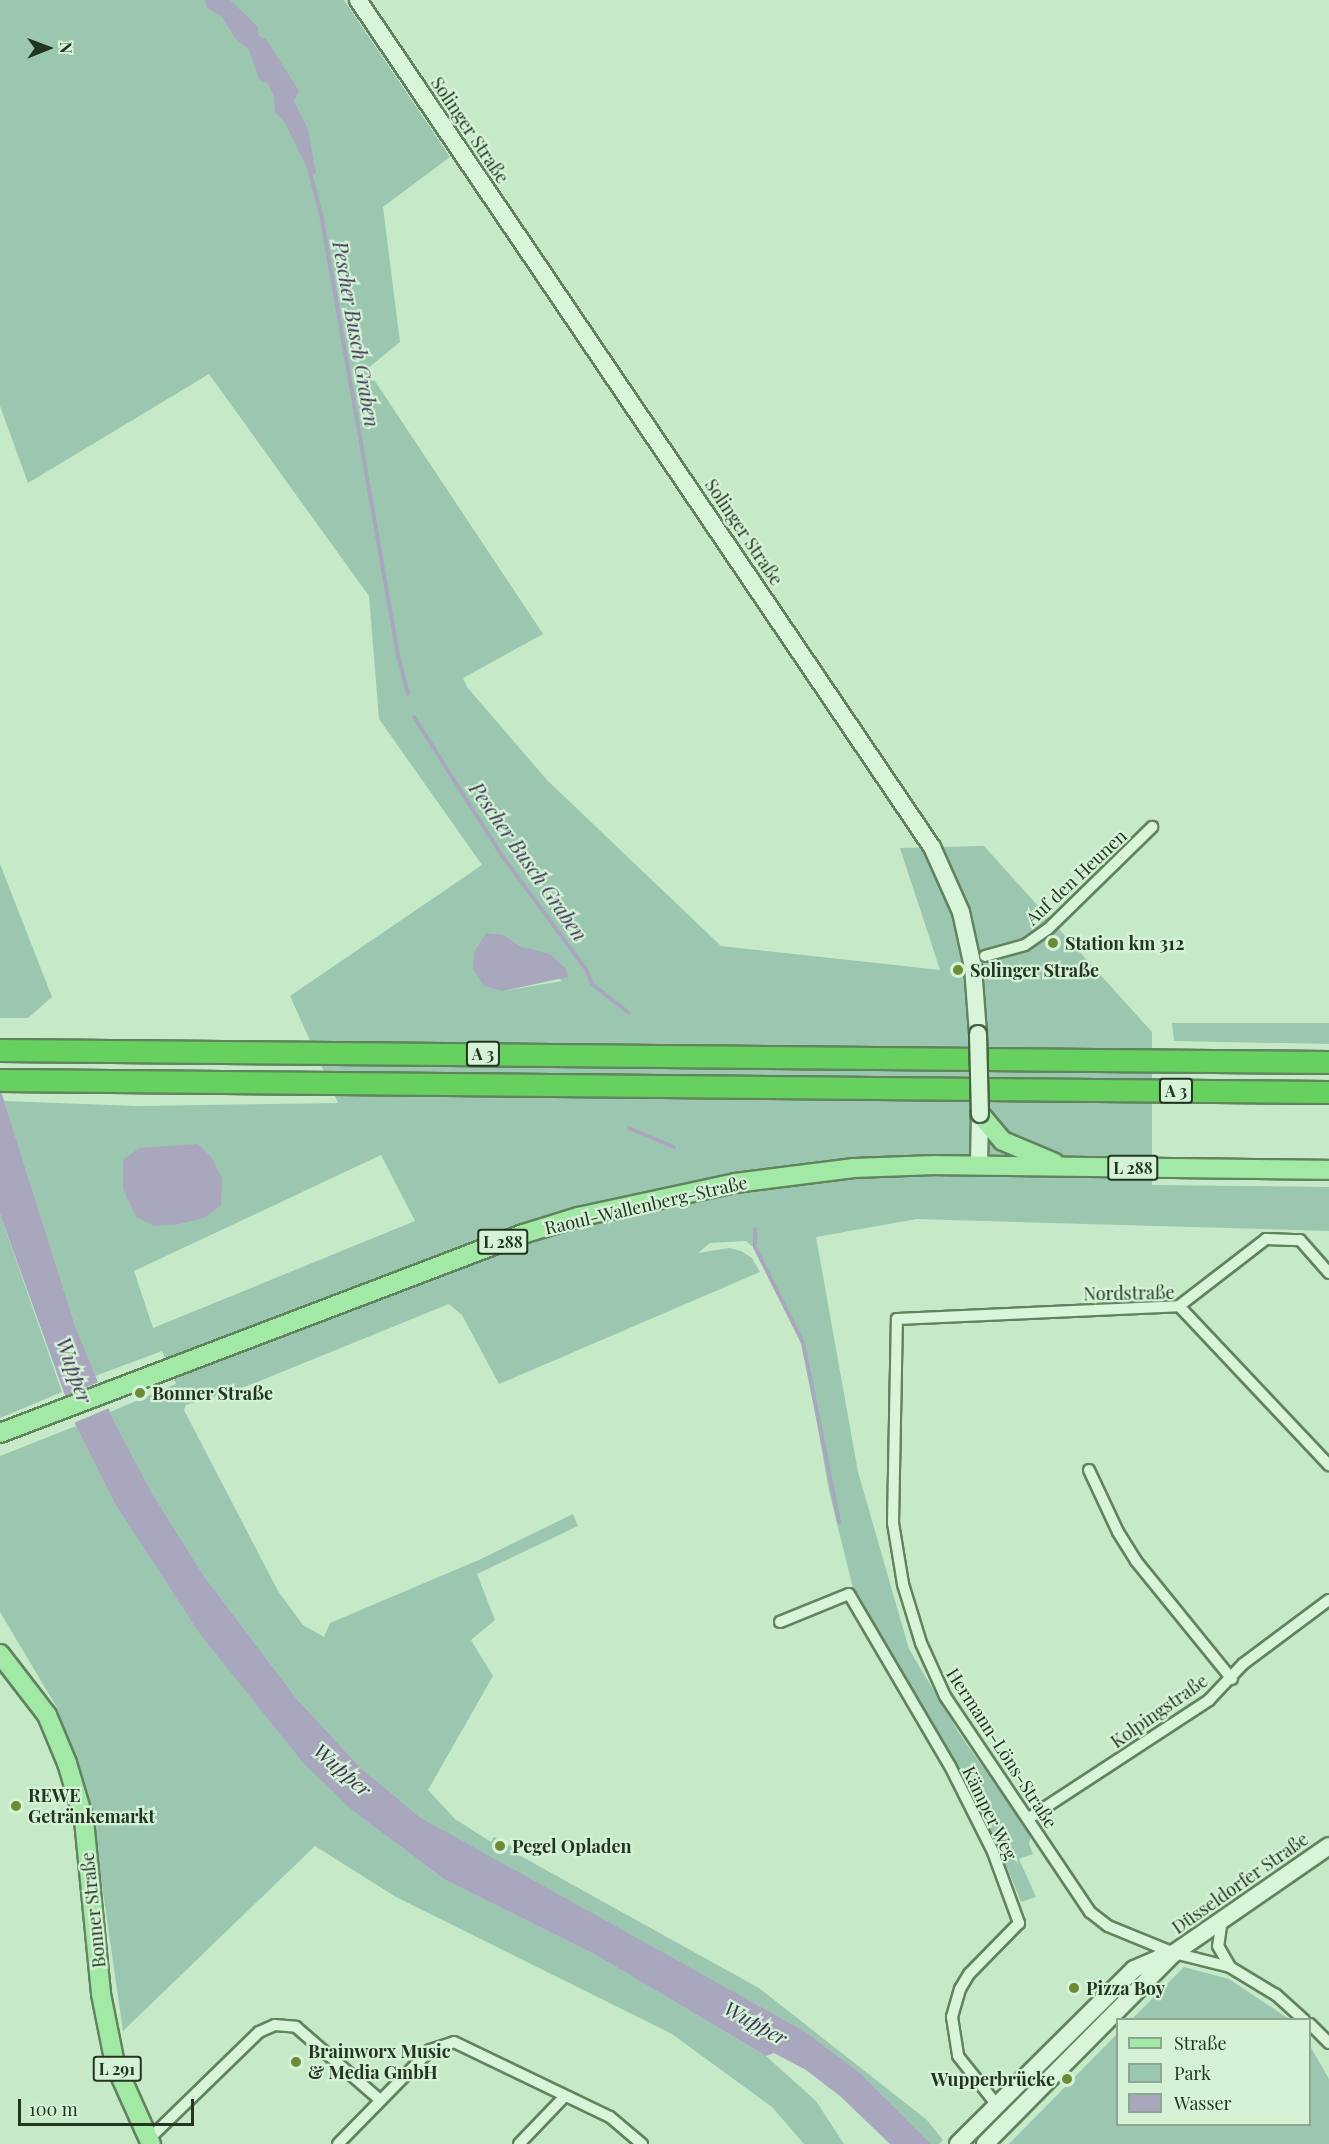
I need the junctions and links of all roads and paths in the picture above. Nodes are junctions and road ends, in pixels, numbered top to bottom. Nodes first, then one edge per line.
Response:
1 (358, 0) edge
2 (1152, 827) dead end
3 (985, 956) dead end
4 (0, 1050) edge
5 (1329, 1062) edge
6 (0, 1080) edge
7 (1329, 1092) edge
8 (980, 1114) junction
9 (979, 1165) junction
10 (1062, 1166) junction
11 (1329, 1170) edge
12 (1329, 1273) edge
13 (1179, 1306) junction
14 (897, 1319) joint
15 (0, 1433) edge
16 (1329, 1465) edge
17 (1089, 1470) dead end
18 (1329, 1600) edge
19 (780, 1622) dead end
20 (0, 1653) edge
21 (1232, 1679) junction
22 (1029, 1818) junction
23 (1329, 1846) edge
24 (1222, 1919) junction
25 (1174, 1953) junction
26 (1230, 1967) junction
27 (1303, 2018) edge
28 (1311, 2025) edge
29 (1329, 2043) edge
30 (565, 2096) junction
31 (380, 2100) junction
32 (997, 2105) junction
33 (1010, 2120) junction
34 (149, 2142) edge
35 (338, 2144) edge
36 (519, 2144) edge
37 (642, 2144) edge
38 (958, 2144) edge
39 (985, 2144) edge

1 - 8 main road, Solinger Straße, bridge
2 - 3 street, Auf den Heunen
4 - 5 highway, A 3
6 - 7 highway, A 3
8 - 9 main road, Solinger Straße
8 - 10 main road
9 - 10 main road, Raoul-Wallenberg-Straße / L 288
9 - 15 main road, Raoul-Wallenberg-Straße / L 288
10 - 11 main road, Raoul-Wallenberg-Straße / L 288
12 - 13 street
13 - 14 street, Nordstraße
13 - 16 street, Nordstraße
14 - 22 street, Hermann-Löns-Straße
17 - 21 street
18 - 21 street, Kolpingstraße
19 - 32 street, Kämper Weg
20 - 34 main road, Bonner Straße / L 291
21 - 22 street, Kolpingstraße
22 - 25 street, Hermann-Löns-Straße
23 - 24 main road, Düsseldorfer Straße
24 - 25 main road, Düsseldorfer Straße
24 - 26 street
25 - 26 street, Hermann-Löns-Straße
25 - 32 main road, Düsseldorfer Straße
25 - 33 main road, Düsseldorfer Straße
26 - 27 street, Hermann-Löns-Straße
28 - 29 street
30 - 31 street
30 - 36 street
30 - 37 street
31 - 34 street
31 - 35 street
32 - 33 main road
32 - 38 main road, Düsseldorfer Straße
33 - 39 main road, Düsseldorfer Straße

